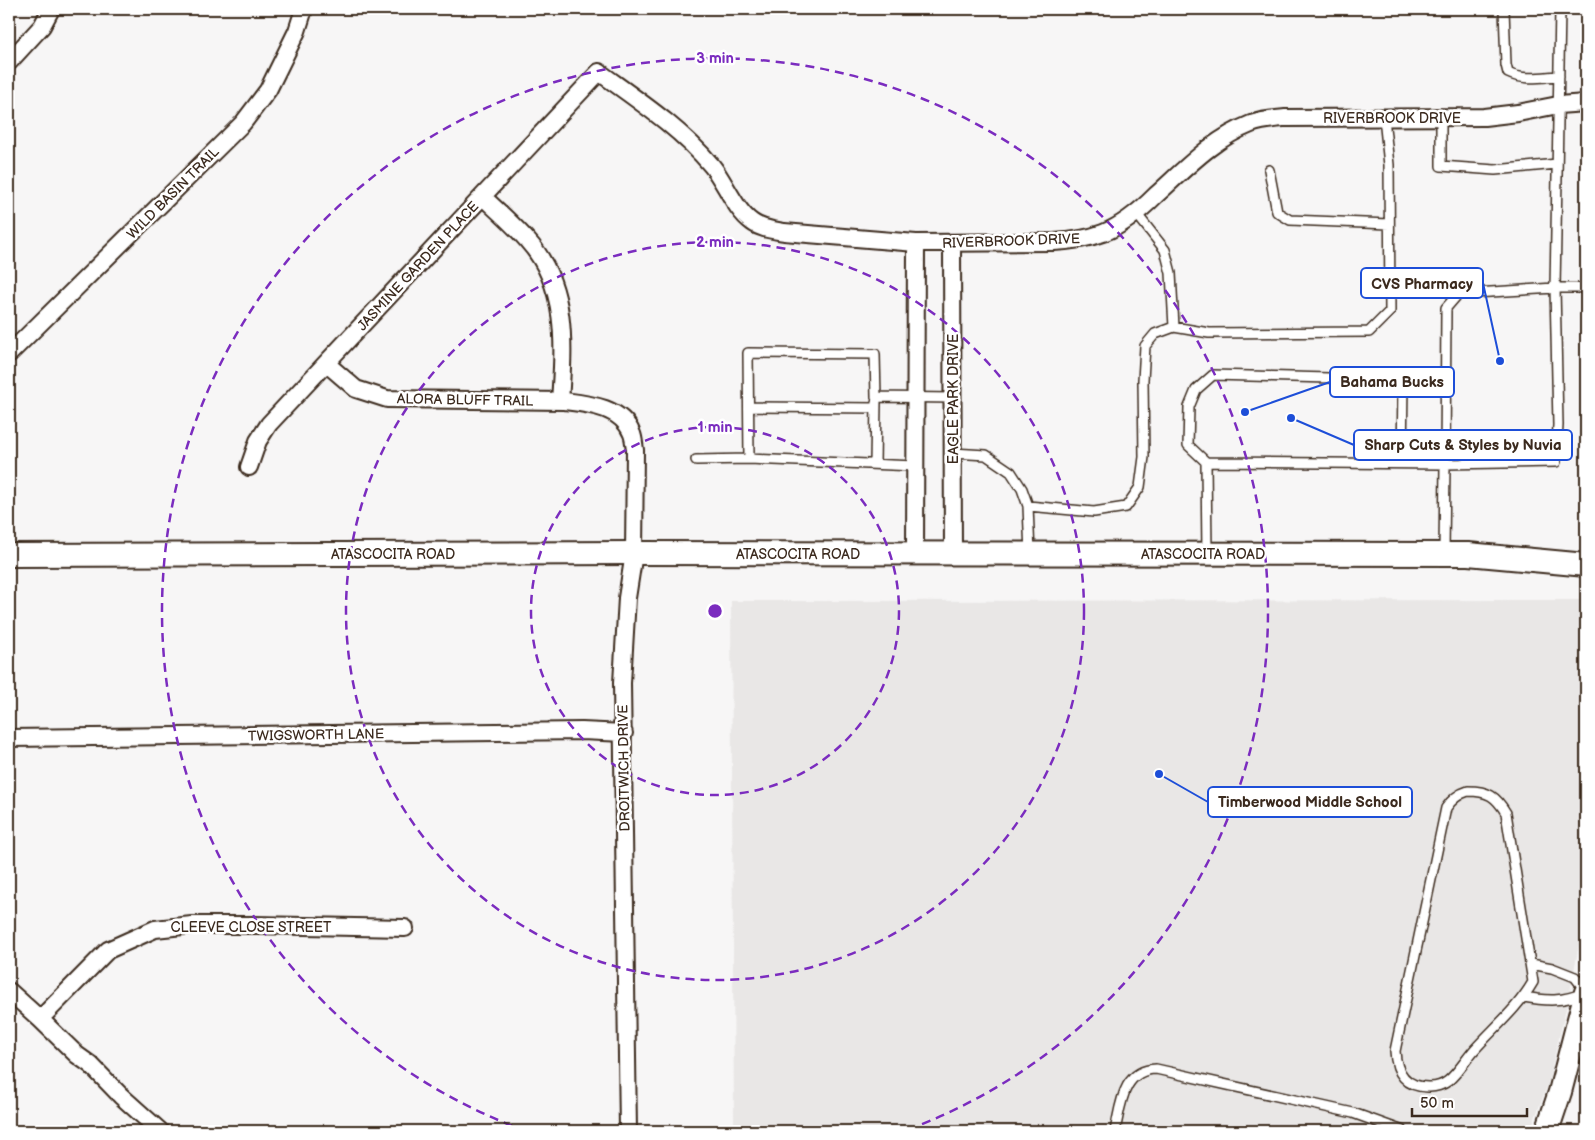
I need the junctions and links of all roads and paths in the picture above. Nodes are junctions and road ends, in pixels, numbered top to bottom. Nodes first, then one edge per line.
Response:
1 (51, 9) edge
2 (304, 9) edge
3 (1504, 9) edge
4 (1560, 9) edge
5 (9, 62) edge
6 (1559, 76) junction
7 (1586, 103) edge
8 (1558, 105) junction
9 (1441, 117) junction
10 (1384, 118) junction
11 (1557, 164) junction
12 (1269, 170) dead end
13 (483, 197) junction
14 (1136, 213) junction
15 (1389, 224) junction
16 (757, 226) joint
17 (952, 243) junction
18 (916, 244) junction
19 (1555, 288) junction
20 (1586, 288) edge
21 (1174, 327) junction
22 (9, 354) edge
23 (326, 364) junction
24 (876, 397) junction
25 (916, 398) junction
26 (953, 398) junction
27 (560, 401) junction
28 (749, 407) junction
29 (876, 408) junction
30 (614, 413) joint
31 (953, 453) junction
32 (696, 460) dead end
33 (749, 460) junction
34 (1206, 462) junction
35 (1402, 463) junction
36 (875, 464) junction
37 (1445, 464) junction
38 (916, 466) junction
39 (249, 467) dead end
40 (1028, 506) junction
41 (634, 553) junction
42 (1207, 554) junction
43 (1444, 554) junction
44 (9, 555) edge
45 (915, 555) junction
46 (953, 555) junction
47 (1030, 555) junction
48 (1586, 565) edge
49 (624, 733) junction
50 (9, 738) edge
51 (404, 928) dead end
52 (1530, 964) junction
53 (9, 991) edge
54 (1586, 992) edge
55 (1524, 997) junction
56 (40, 1018) junction
57 (160, 1131) edge
58 (628, 1131) edge
59 (1115, 1131) edge
60 (1403, 1131) edge
61 (1547, 1131) edge

1 - 5 street
2 - 22 street, WILD BASIN TRAIL
3 - 6 lane
4 - 6 lane
6 - 8 lane
7 - 8 street, RIVERBROOK DRIVE
8 - 9 street, RIVERBROOK DRIVE
8 - 11 lane
9 - 10 street, RIVERBROOK DRIVE
9 - 11 lane
10 - 14 street, RIVERBROOK DRIVE
10 - 15 lane
11 - 19 lane
12 - 15 lane
13 - 16 street, JASMINE GARDEN PLACE
13 - 23 street, JASMINE GARDEN PLACE
13 - 27 street
14 - 17 street, RIVERBROOK DRIVE
14 - 21 lane
15 - 21 lane
16 - 18 street, RIVERBROOK DRIVE
17 - 18 street, RIVERBROOK DRIVE
17 - 26 street, EAGLE PARK DRIVE
18 - 25 street
19 - 20 lane
19 - 37 lane
19 - 37 lane
21 - 40 lane
23 - 27 street, ALORA BLUFF TRAIL
23 - 39 street, JASMINE GARDEN PLACE
24 - 25 lane
24 - 28 lane
24 - 29 lane
25 - 26 lane
25 - 38 street
26 - 31 street, EAGLE PARK DRIVE
27 - 30 street, ALORA BLUFF TRAIL
28 - 29 lane
28 - 33 lane
29 - 36 lane
30 - 41 street, DROITWICH DRIVE
31 - 40 lane
31 - 46 street, EAGLE PARK DRIVE
32 - 33 lane
33 - 36 lane
34 - 35 lane
34 - 35 lane
34 - 42 lane
35 - 37 lane
36 - 38 lane
37 - 43 lane
38 - 45 street
40 - 47 lane
41 - 44 main road, ATASCOCITA ROAD
41 - 45 main road, ATASCOCITA ROAD
41 - 49 street, DROITWICH DRIVE
42 - 43 main road, ATASCOCITA ROAD
42 - 47 main road, ATASCOCITA ROAD
43 - 48 main road, ATASCOCITA ROAD
45 - 46 main road, ATASCOCITA ROAD
46 - 47 main road, ATASCOCITA ROAD
49 - 50 street, TWIGSWORTH LANE
49 - 58 street, DROITWICH DRIVE
51 - 56 street, CLEEVE CLOSE STREET
52 - 54 lane
52 - 55 lane
52 - 55 lane
53 - 56 street
54 - 55 lane
54 - 61 main road
56 - 57 street
59 - 60 lane

